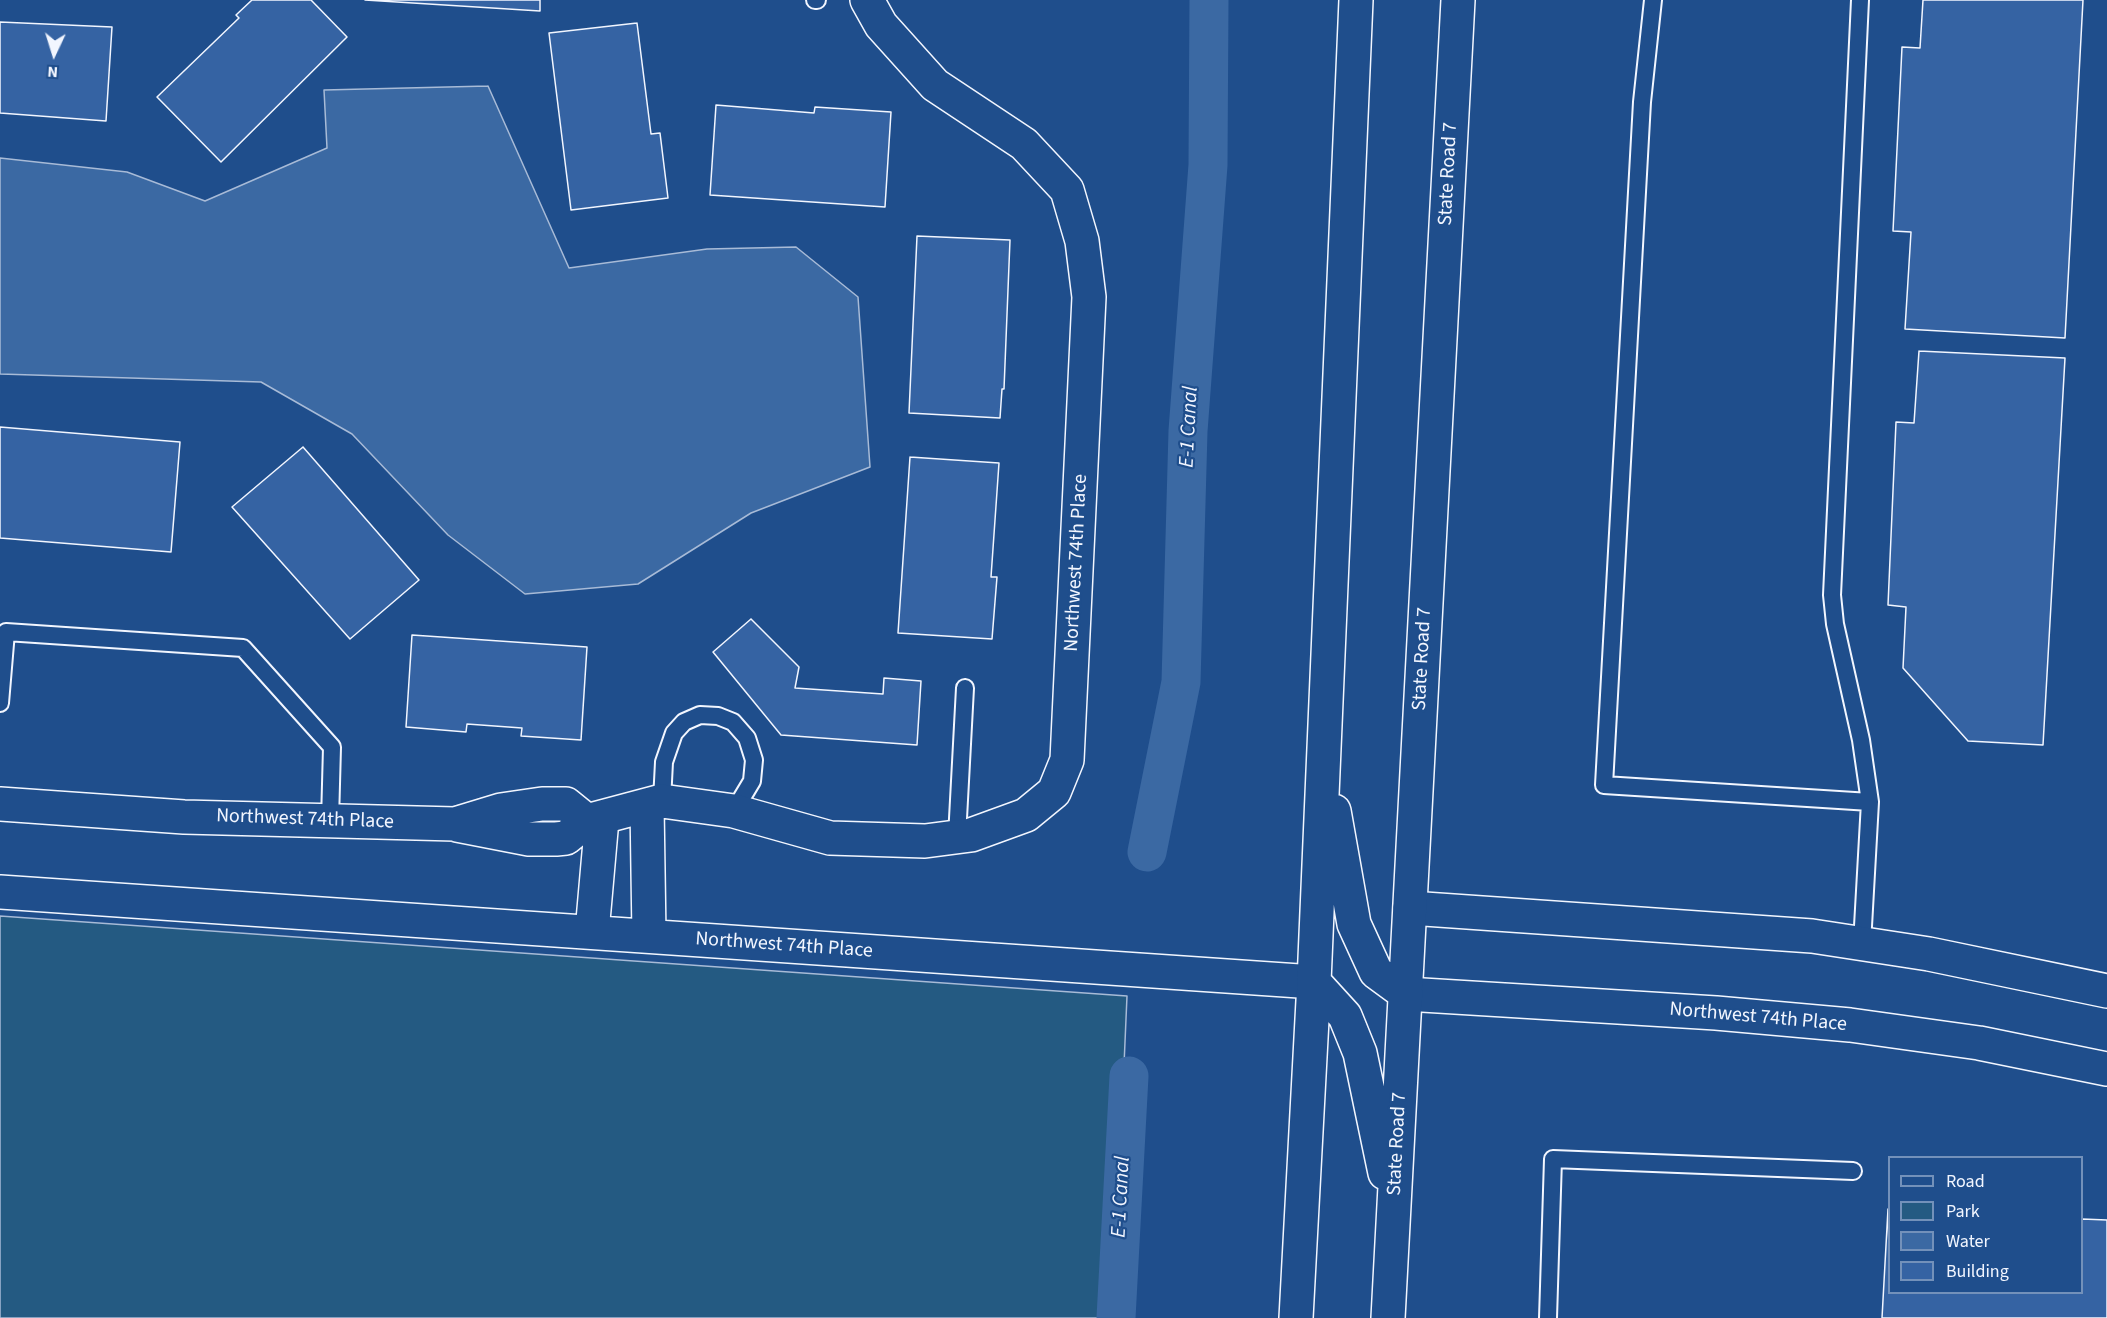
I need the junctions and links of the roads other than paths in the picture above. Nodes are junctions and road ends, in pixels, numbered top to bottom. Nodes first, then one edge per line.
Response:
1 (867, 0) edge
2 (1356, 0) edge
3 (1458, 0) edge
4 (1653, 0) edge
5 (1860, 0) edge
6 (965, 688) dead end
7 (0, 703) edge
8 (1323, 747) junction
9 (1870, 802) junction
10 (655, 803) junction
11 (0, 804) edge
12 (734, 812) junction
13 (595, 820) junction
14 (330, 821) junction
15 (957, 837) junction
16 (0, 892) edge
17 (1410, 908) junction
18 (592, 932) junction
19 (649, 936) junction
20 (1862, 944) junction
21 (1314, 982) junction
22 (2107, 991) edge
23 (1406, 994) junction
24 (2107, 1069) edge
25 (1852, 1171) dead end
26 (1394, 1218) junction
27 (1296, 1318) edge
28 (1388, 1318) edge
29 (1548, 1318) edge

1 - 15 street, Northwest 74th Place
2 - 8 street
3 - 17 street, State Road 7
4 - 9 lane
5 - 9 lane
6 - 15 lane
7 - 14 lane
8 - 21 street
8 - 23 street
9 - 20 lane
10 - 12 street, Northwest 74th Place
10 - 12 lane
10 - 13 street, Northwest 74th Place
10 - 19 street
11 - 14 street, Northwest 74th Place
12 - 15 street, Northwest 74th Place
13 - 14 street, Northwest 74th Place
13 - 18 street
16 - 18 street, Northwest 74th Place
17 - 20 street
17 - 23 street, State Road 7
18 - 19 street, Northwest 74th Place
19 - 21 street, Northwest 74th Place
20 - 22 street
21 - 26 street
21 - 27 street
23 - 24 street, Northwest 74th Place
23 - 26 street, State Road 7
25 - 29 lane
26 - 28 street, State Road 7

